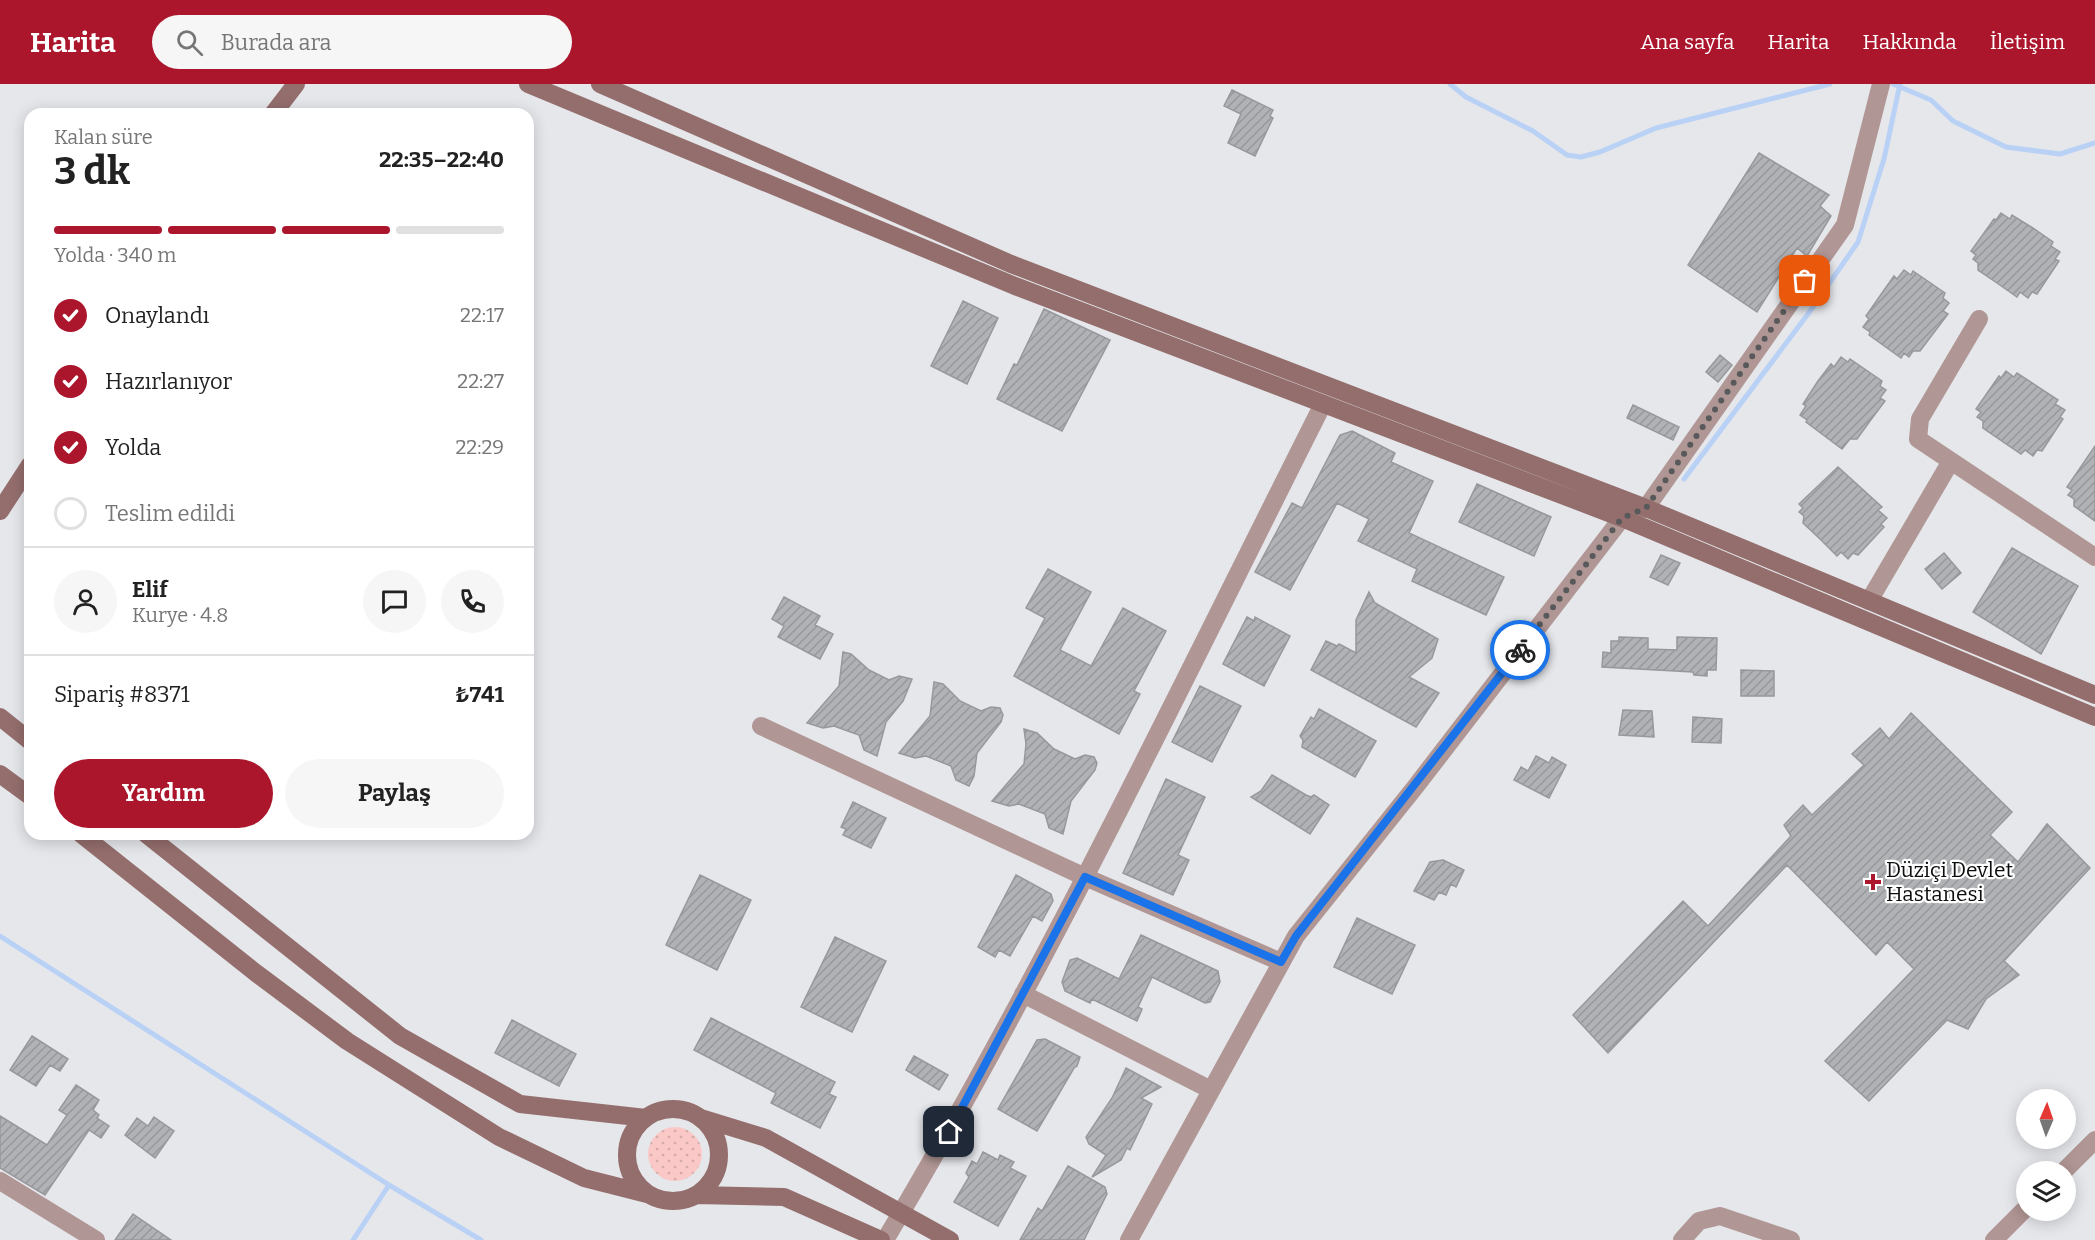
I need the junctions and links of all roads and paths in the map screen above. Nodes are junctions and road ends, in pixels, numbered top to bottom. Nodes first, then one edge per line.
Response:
1 (296, 84) edge
2 (528, 84) edge
3 (600, 84) edge
4 (1880, 86) edge
5 (278, 108) edge
6 (1979, 319) dead end
7 (1323, 404) junction
8 (1951, 461) junction
9 (24, 474) edge
10 (1646, 508) junction
11 (0, 511) edge
12 (1622, 518) junction
13 (2095, 557) edge
14 (1869, 601) junction
15 (2095, 695) edge
16 (0, 717) edge
17 (2095, 717) edge
18 (761, 726) dead end
19 (24, 736) edge
20 (0, 774) edge
21 (24, 792) edge
22 (88, 840) edge
23 (154, 840) edge
24 (1085, 877) junction
25 (1281, 962) junction
26 (1023, 994) junction
27 (1211, 1090) junction
28 (646, 1118) junction
29 (701, 1118) junction
30 (2095, 1140) edge
31 (2074, 1161) edge
32 (0, 1181) edge
33 (647, 1194) junction
34 (697, 1195) junction
35 (902, 1211) junction
36 (2016, 1218) edge
37 (96, 1240) edge
38 (883, 1240) edge
39 (950, 1240) edge
40 (1129, 1240) edge
41 (1682, 1240) edge
42 (1791, 1240) edge
43 (1994, 1240) edge

1 - 5 main road
2 - 7 main road
3 - 10 main road
4 - 10 street
6 - 8 street
7 - 12 main road
7 - 24 street
8 - 13 street
8 - 14 street
9 - 11 main road
10 - 12 street
10 - 14 main road
12 - 17 main road
12 - 25 street
14 - 15 main road
16 - 19 main road
18 - 24 street
20 - 21 main road
22 - 33 main road
23 - 28 main road
24 - 25 street
24 - 26 street
25 - 27 street
26 - 27 street
26 - 35 street
27 - 40 street
28 - 29 main road
28 - 33 main road
29 - 34 main road
29 - 35 main road
30 - 31 street
32 - 37 street
33 - 34 main road
34 - 38 main road
35 - 38 street
35 - 39 main road
36 - 43 street
41 - 42 street

